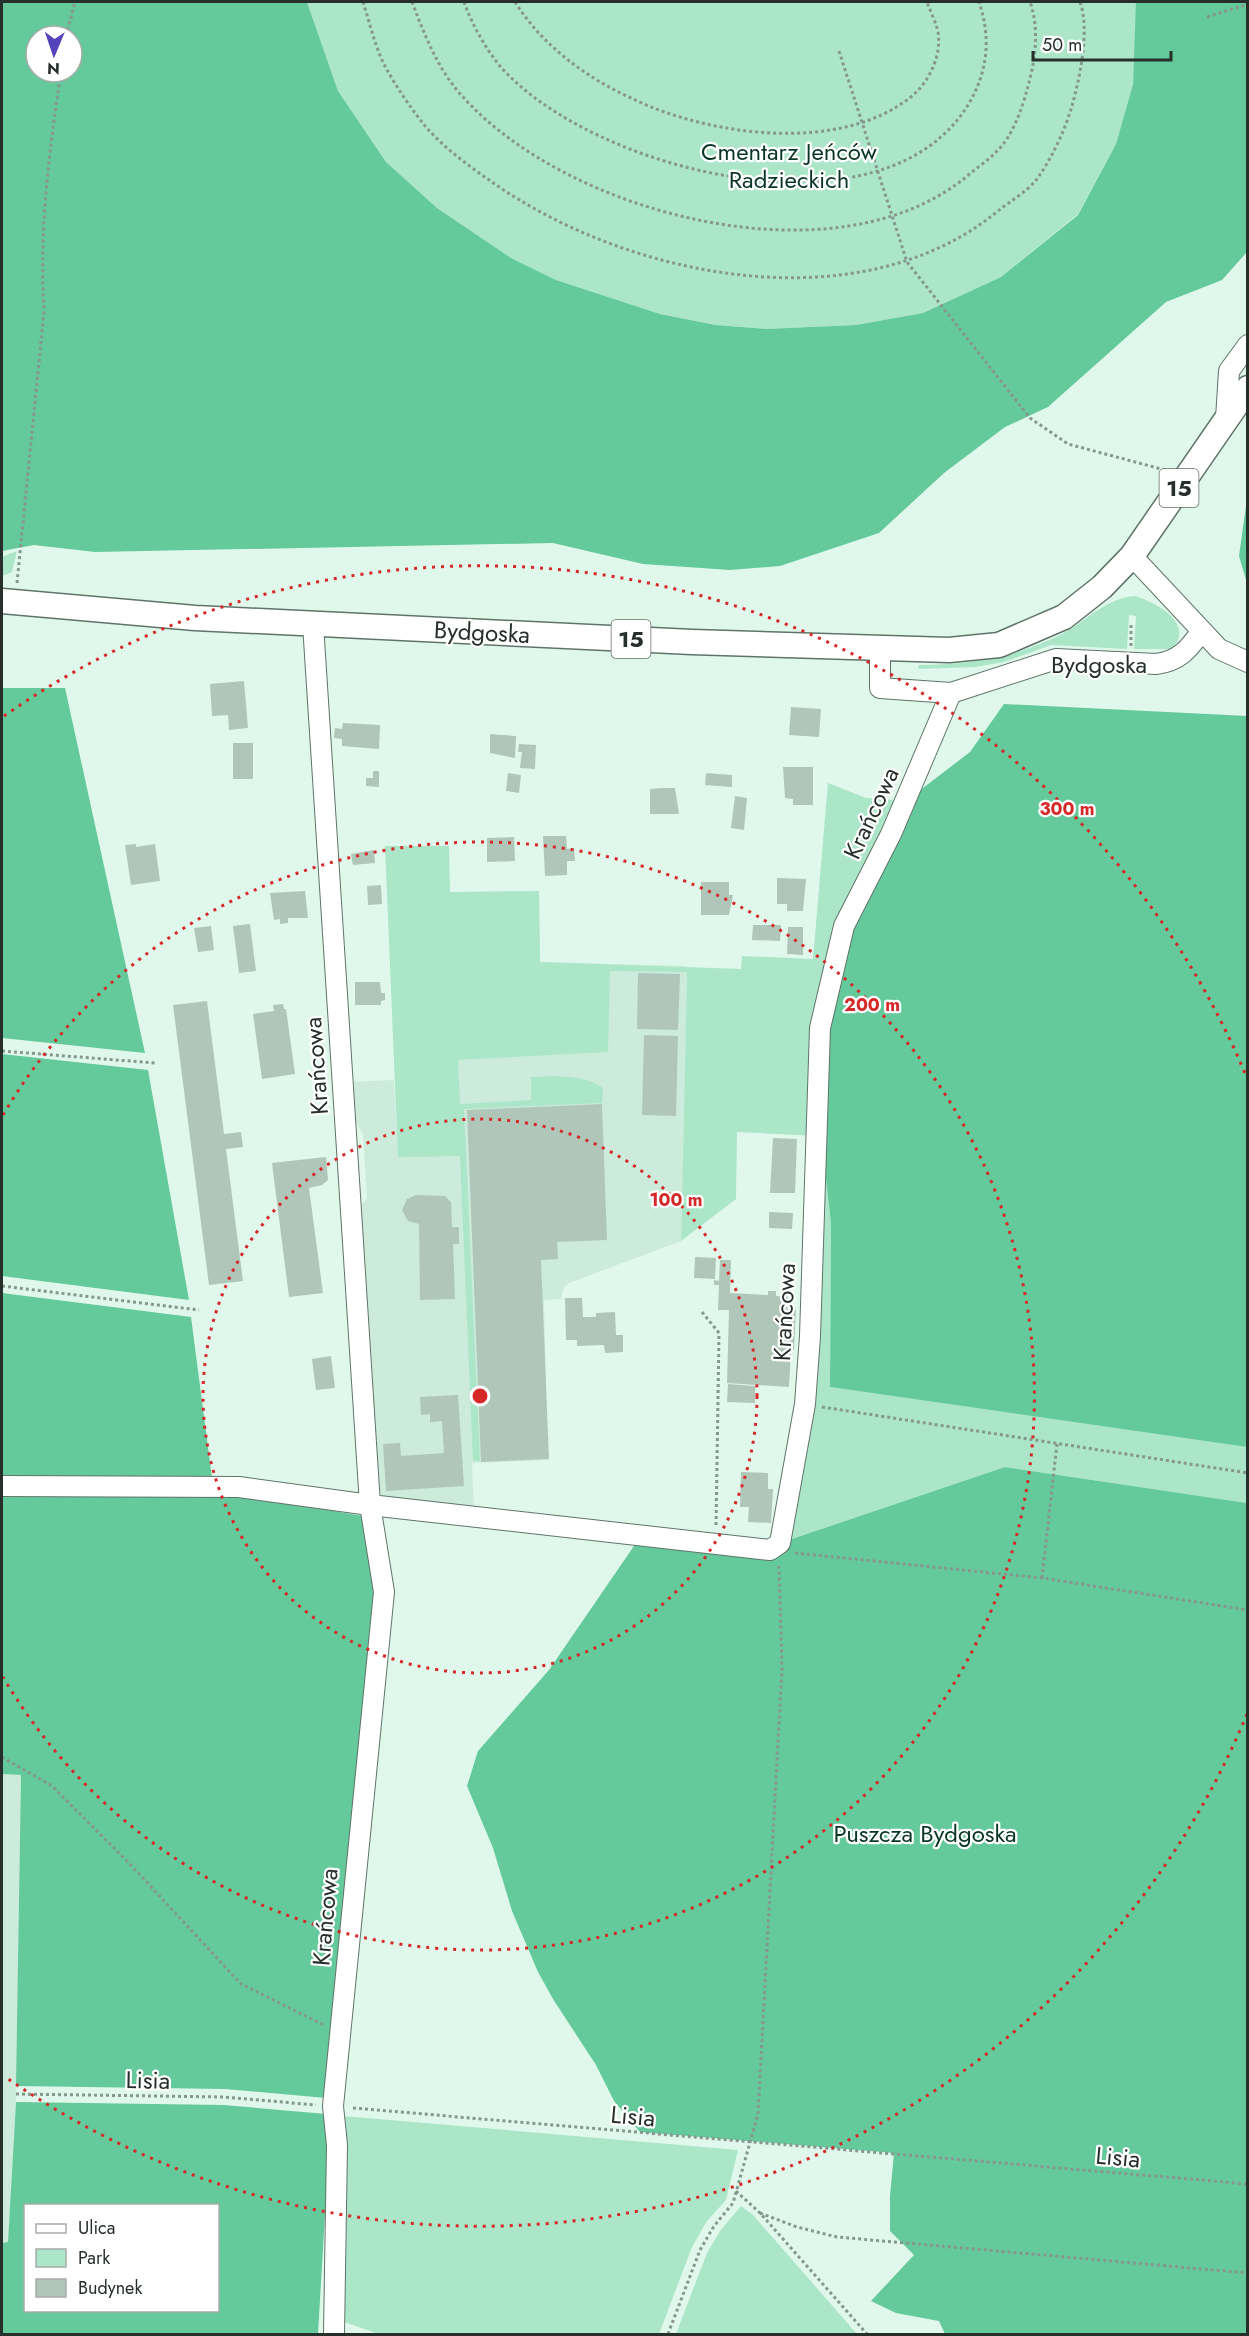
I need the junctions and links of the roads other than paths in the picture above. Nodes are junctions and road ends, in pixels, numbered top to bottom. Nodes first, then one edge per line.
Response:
1 (1248, 345) edge
2 (1248, 388) edge
3 (1226, 419) junction
4 (1132, 556) junction
5 (8, 602) edge
6 (313, 624) junction
7 (1201, 632) junction
8 (880, 650) junction
9 (1248, 662) edge
10 (951, 693) junction
11 (2, 1486) edge
12 (370, 1505) junction
13 (334, 2334) edge

1 - 3 street
2 - 3 main road, 15
3 - 4 main road, 15
4 - 7 street
4 - 8 main road, Bydgoska / 15
5 - 6 main road, Bydgoska / 15
6 - 8 main road, Bydgoska / 15
6 - 12 street, Krańcowa
7 - 9 street
7 - 10 street, Bydgoska
8 - 10 street
10 - 12 street, Krańcowa
11 - 12 street
12 - 13 street, Krańcowa

